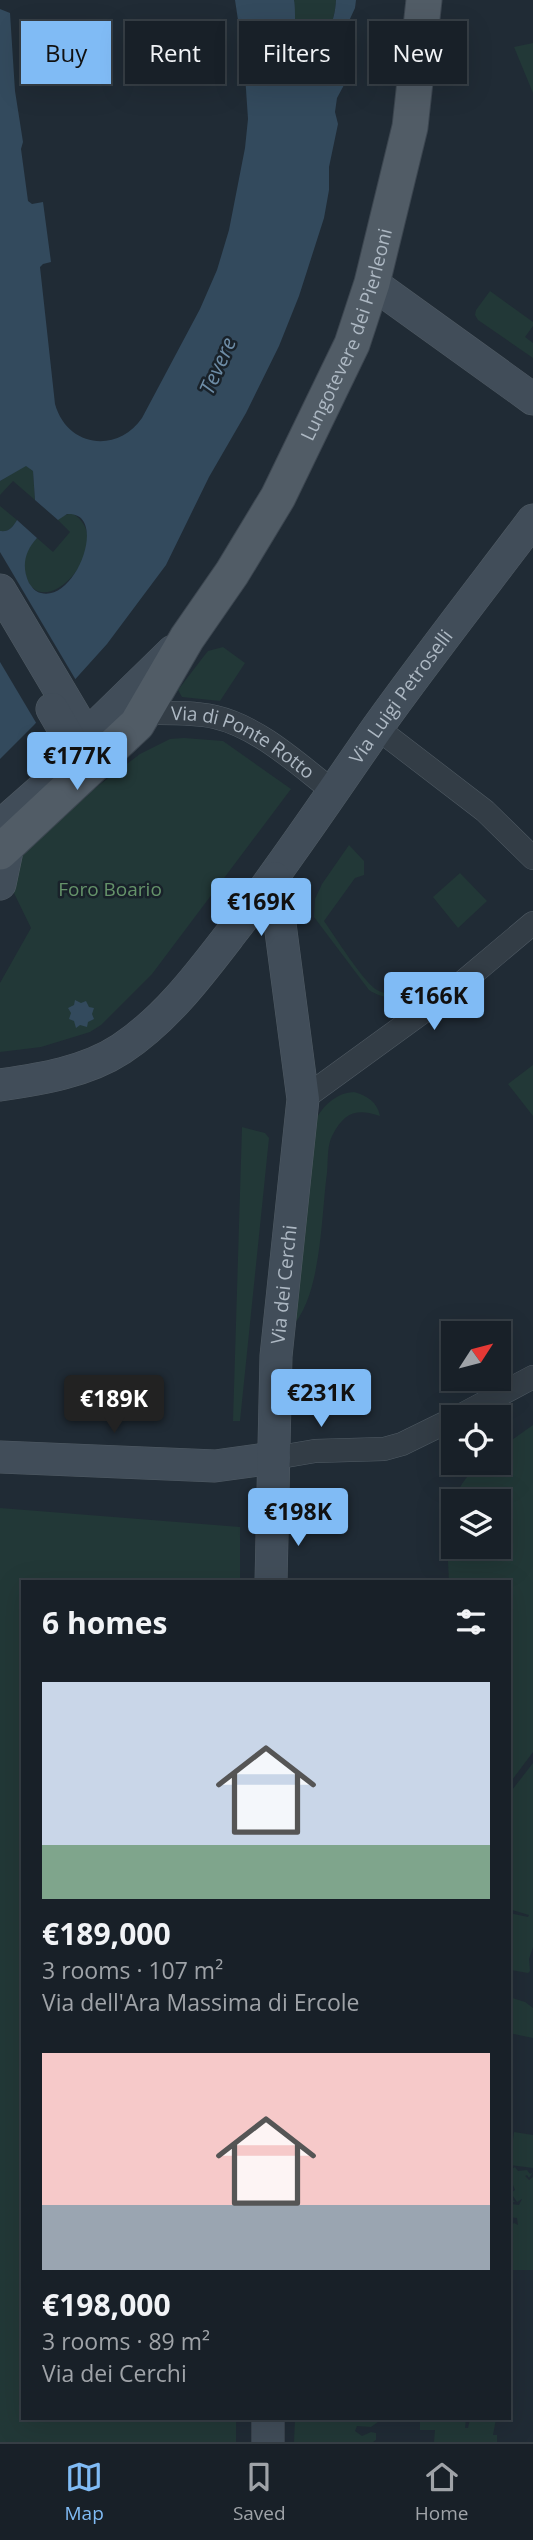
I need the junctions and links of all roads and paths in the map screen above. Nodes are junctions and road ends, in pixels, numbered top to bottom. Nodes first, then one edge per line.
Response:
1 (424, 0) edge
2 (372, 283) junction
3 (533, 398) edge
4 (533, 520) edge
5 (0, 590) edge
6 (0, 621) edge
7 (187, 638) junction
8 (145, 713) junction
9 (71, 726) junction
10 (377, 728) junction
11 (334, 792) junction
12 (3, 842) edge
13 (533, 858) edge
14 (274, 878) junction
15 (0, 884) edge
16 (533, 923) edge
17 (0, 1085) edge
18 (302, 1106) junction
19 (533, 1377) edge
20 (480, 1405) edge
21 (441, 1425) edge
22 (0, 1457) edge
23 (274, 1458) junction
24 (271, 1580) edge
25 (268, 2420) edge
26 (268, 2442) edge

1 - 2 main road, Lungotevere dei Pierleoni
2 - 3 main road
2 - 7 main road, Lungotevere dei Pierleoni
4 - 10 main road, Via Luigi Petroselli
5 - 9 main road
6 - 9 main road
7 - 8 main road, Lungotevere dei Pierleoni
7 - 9 main road
8 - 11 street, Via di Ponte Rotto
8 - 12 main road, Lungotevere dei Pierleoni
9 - 12 main road
10 - 11 main road, Via Luigi Petroselli
10 - 13 street
11 - 14 main road, Via Luigi Petroselli
12 - 15 main road
14 - 17 main road, Via Luigi Petroselli
14 - 18 main road, Via dei Cerchi
16 - 18 street
18 - 23 main road, Via dei Cerchi
19 - 20 street
21 - 23 street
22 - 23 main road
23 - 24 main road, Via dei Cerchi
25 - 26 main road

